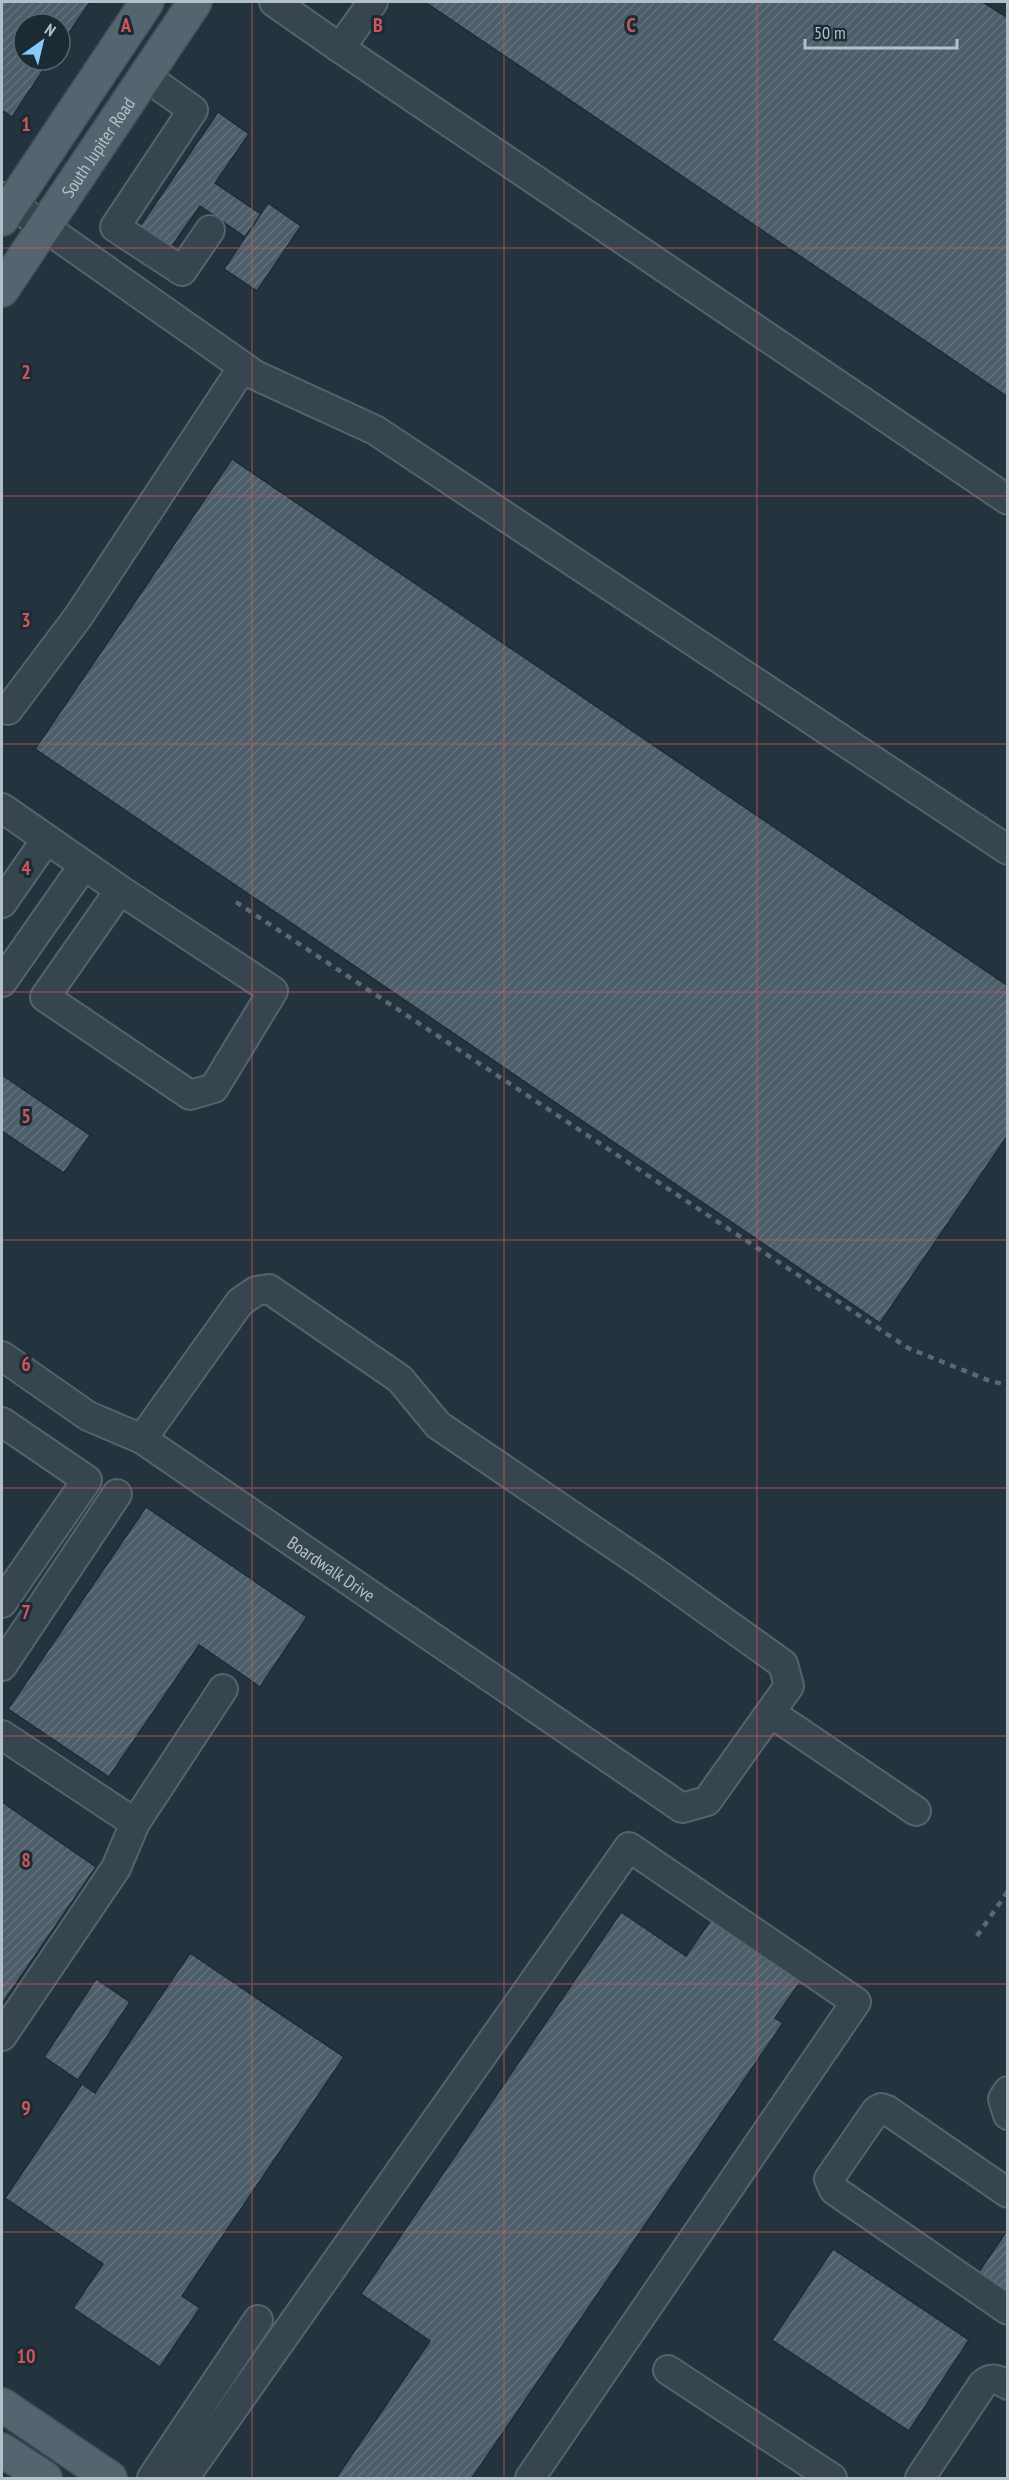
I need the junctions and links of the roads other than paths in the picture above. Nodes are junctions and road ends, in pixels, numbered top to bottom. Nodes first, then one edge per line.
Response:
1 (147, 2) edge
2 (195, 2) edge
3 (274, 2) edge
4 (373, 2) edge
5 (340, 48) junction
6 (145, 76) junction
7 (5, 207) edge
8 (44, 228) junction
9 (210, 230) dead end
10 (182, 271) junction
11 (2, 291) edge
12 (157, 307) junction
13 (243, 367) junction
14 (1008, 500) edge
15 (8, 710) dead end
16 (5, 819) edge
17 (46, 840) junction
18 (1008, 850) edge
19 (84, 866) junction
20 (120, 890) junction
21 (2, 903) edge
22 (2, 982) edge
23 (2, 1356) edge
24 (2, 1422) edge
25 (142, 1439) junction
26 (117, 1494) dead end
27 (2, 1603) edge
28 (2, 1666) edge
29 (223, 1689) dead end
30 (771, 1713) junction
31 (2, 1735) edge
32 (916, 1811) dead end
33 (135, 1823) junction
34 (2, 2036) edge
35 (1008, 2091) edge
36 (1008, 2115) edge
37 (1008, 2193) edge
38 (1008, 2310) edge
39 (258, 2320) dead end
40 (669, 2370) dead end
41 (1008, 2385) edge
42 (2, 2405) edge
43 (2, 2450) edge
44 (45, 2478) edge
45 (110, 2478) edge
46 (152, 2478) edge
47 (184, 2478) edge
48 (530, 2478) edge
49 (832, 2478) edge
50 (920, 2478) edge

1 - 7 main road
2 - 6 main road, South Jupiter Road
3 - 5 lane
4 - 5 lane
5 - 14 lane
6 - 8 main road, South Jupiter Road
6 - 10 lane
7 - 8 lane
8 - 11 main road, South Jupiter Road
8 - 12 lane
9 - 10 lane
10 - 12 lane
12 - 13 lane
13 - 15 lane
13 - 18 lane
16 - 17 lane
17 - 19 lane
17 - 21 lane
19 - 20 lane
19 - 22 lane
20 - 20 lane
23 - 25 lane, Boardwalk Drive
24 - 27 lane
25 - 30 lane, Boardwalk Drive
25 - 30 lane, Boardwalk Drive
26 - 28 lane
29 - 33 lane
30 - 32 lane
31 - 33 lane
33 - 34 lane
35 - 36 lane
37 - 38 lane
39 - 46 lane
40 - 49 lane
41 - 50 lane
42 - 45 main road
43 - 44 main road
47 - 48 lane

